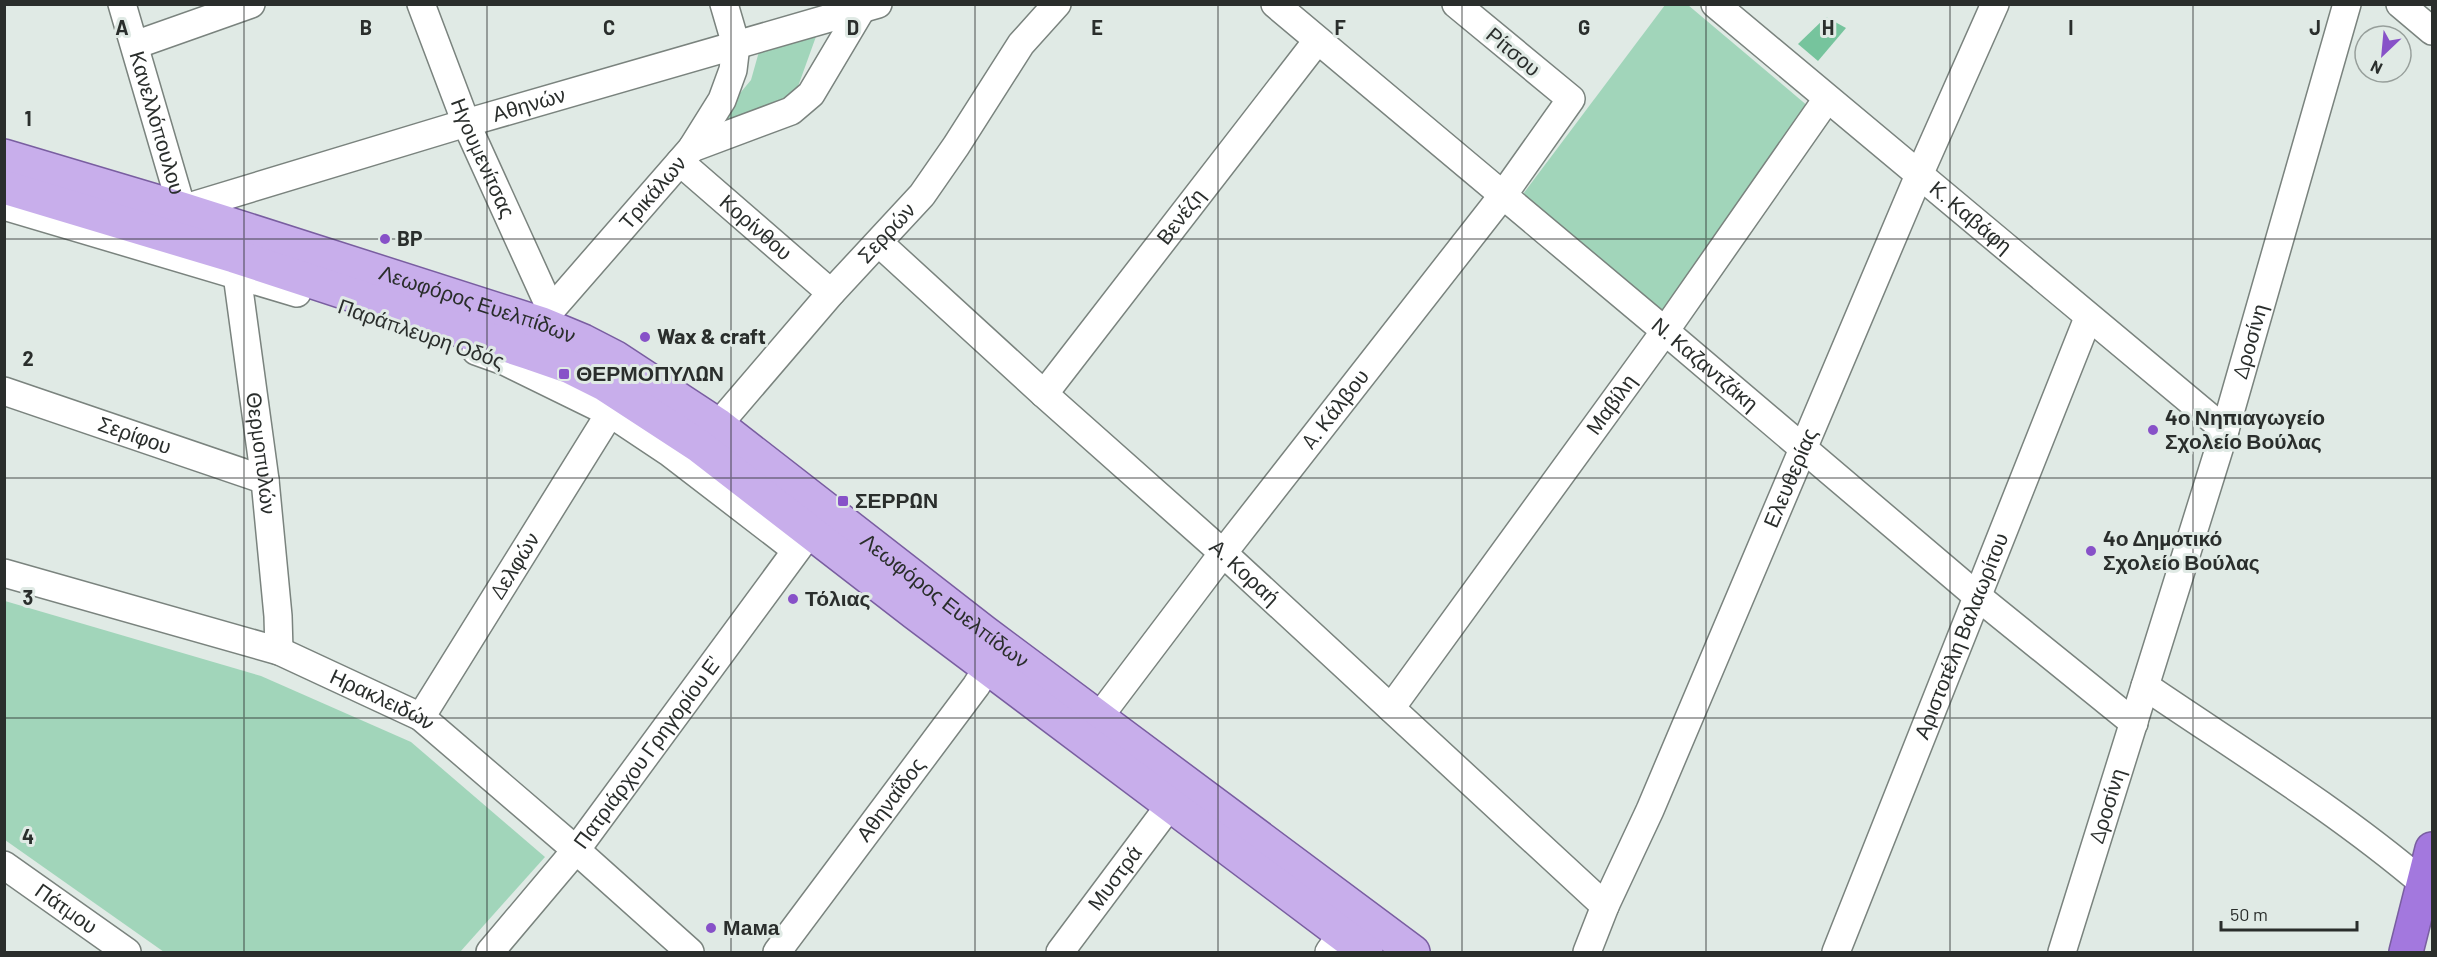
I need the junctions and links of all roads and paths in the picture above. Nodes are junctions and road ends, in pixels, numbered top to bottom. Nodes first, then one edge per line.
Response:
1 (122, 4) edge
2 (251, 4) edge
3 (421, 4) edge
4 (724, 4) edge
5 (1029, 4) edge
6 (1057, 4) edge
7 (1275, 4) edge
8 (1456, 4) edge
9 (1715, 4) edge
10 (1995, 4) edge
11 (2347, 4) edge
12 (2400, 4) edge
13 (869, 7) edge
14 (2433, 31) edge
15 (1317, 41) junction
16 (1021, 44) junction
17 (135, 45) junction
18 (736, 45) junction
19 (1570, 99) joint
20 (1827, 99) junction
21 (466, 123) junction
22 (686, 155) junction
23 (4, 156) edge
24 (1919, 175) junction
25 (4, 187) edge
26 (1503, 195) junction
27 (4, 206) edge
28 (182, 209) junction
29 (879, 243) junction
30 (236, 266) junction
31 (831, 293) junction
32 (546, 317) junction
33 (2088, 318) junction
34 (1665, 331) junction
35 (4, 391) edge
36 (1044, 394) junction
37 (610, 413) junction
38 (2225, 430) junction
39 (709, 436) junction
40 (1803, 450) junction
41 (265, 480) junction
42 (803, 541) junction
43 (1223, 553) junction
44 (4, 573) edge
45 (1977, 596) junction
46 (279, 651) junction
47 (995, 656) junction
48 (2145, 686) junction
49 (1391, 708) junction
50 (421, 717) junction
51 (1099, 717) junction
52 (2134, 723) junction
53 (1170, 805) junction
54 (2433, 849) edge
55 (576, 850) junction
56 (4, 865) edge
57 (2424, 884) junction
58 (1605, 906) junction
59 (1346, 946) edge
60 (127, 952) edge
61 (490, 952) edge
62 (690, 952) edge
63 (777, 952) edge
64 (1060, 952) edge
65 (1413, 952) edge
66 (1587, 952) edge
67 (1836, 952) edge
68 (2062, 952) edge
69 (2406, 952) edge

1 - 17 street, Κανελλόπουλου
2 - 17 street
3 - 21 street, Ηγουμενίτσας
4 - 18 street
5 - 16 street
6 - 16 street, Σερρών
7 - 15 street, Ν. Καζαντζάκη
8 - 19 street, Ρίτσου
9 - 20 street, Κ. Καβάφη
10 - 24 street, Ελευθερίας
11 - 38 street, Δροσίνη
12 - 14 street
13 - 18 street, Αθηνών
13 - 22 street
15 - 26 street, Ν. Καζαντζάκη
15 - 36 street, Βενέζη
16 - 29 street, Σερρών
17 - 28 street, Κανελλόπουλου
18 - 21 street, Αθηνών
18 - 22 street, Τρικάλων
19 - 26 street, A. Κάλβου
20 - 24 street, Κ. Καβάφη
20 - 34 street, Μαβίλη
21 - 28 street, Αθηνών
21 - 32 street, Ηγουμενίτσας
22 - 31 street, Κορίνθου
22 - 32 street, Τρικάλων
23 - 28 main road, Λεωφόρος Ευελπίδων
24 - 33 street, Κ. Καβάφη
24 - 40 street, Ελευθερίας
25 - 30 main road, Λεωφόρος Ευελπίδων
26 - 34 street, Ν. Καζαντζάκη
26 - 43 street, A. Κάλβου
27 - 30 street, Παράπλευρη Οδός
28 - 32 main road, Λεωφόρος Ευελπίδων
29 - 31 street, Σερρών
29 - 36 street, Α. Κοραή
30 - 37 street, Παράπλευρη Οδός
30 - 39 main road, Λεωφόρος Ευελπίδων
30 - 41 street, Θερμοπυλών
31 - 39 street, Σερρών
32 - 39 main road, Λεωφόρος Ευελπίδων
33 - 38 street, Κ. Καβάφη
33 - 45 street, Αριστοτέλη Βαλαωρίτου
34 - 40 street, Ν. Καζαντζάκη
34 - 49 street, Μαβίλη
35 - 41 street, Σερίφου
36 - 43 street, Α. Κοραή
37 - 42 street, Παράπλευρη Οδός
37 - 50 street, Δελφών
38 - 48 street, Δροσίνη
39 - 42 main road, Λεωφόρος Ευελπίδων
39 - 47 main road, Λεωφόρος Ευελπίδων
40 - 45 street, Ν. Καζαντζάκη
40 - 58 street, Ελευθερίας
41 - 46 street, Θερμοπυλών
42 - 47 main road, Λεωφόρος Ευελπίδων
42 - 55 street, Πατριάρχου Γρηγορίου Ε'
43 - 49 street, Α. Κοραή
43 - 51 street, A. Κάλβου
44 - 46 street, Ηρακλειδών
45 - 52 street, Ν. Καζαντζάκη
45 - 67 street, Αριστοτέλη Βαλαωρίτου
46 - 50 street, Ηρακλειδών
47 - 51 main road, Λεωφόρος Ευελπίδων
47 - 53 main road, Λεωφόρος Ευελπίδων
47 - 63 street, Αθηναΐδος
48 - 52 street, Δροσίνη
48 - 57 street
49 - 58 street, Α. Κοραή
50 - 55 street, Ηρακλειδών
51 - 65 main road, Λεωφόρος Ευελπίδων
52 - 68 street, Δροσίνη
53 - 59 main road, Λεωφόρος Ευελπίδων
53 - 64 street, Μυστρά
54 - 57 highway
55 - 61 street, Πατριάρχου Γρηγορίου Ε'
55 - 62 street, Ηρακλειδών
56 - 60 street, Πάτμου
57 - 69 highway
58 - 66 street, Ελευθερίας

